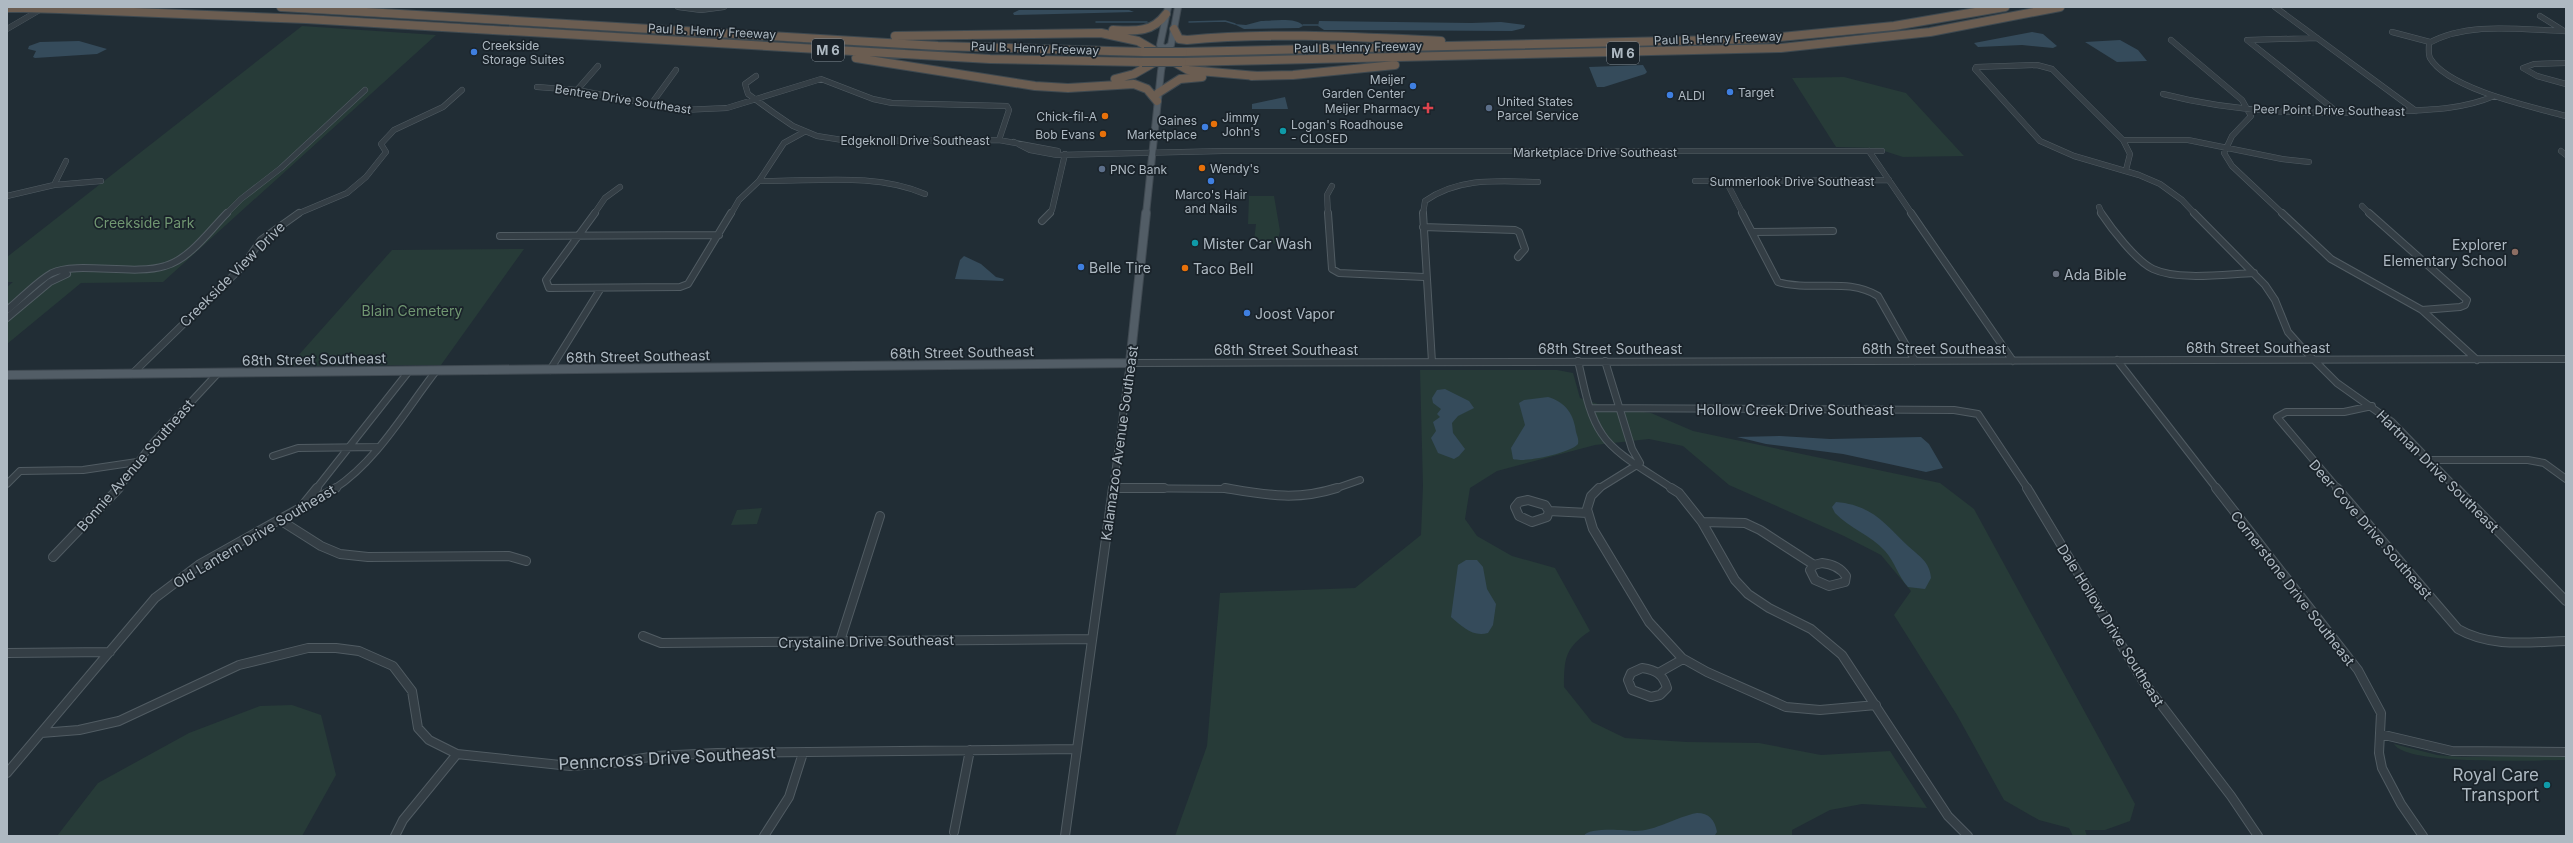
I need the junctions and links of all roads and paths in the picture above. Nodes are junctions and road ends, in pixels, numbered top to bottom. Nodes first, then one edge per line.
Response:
1 (44, 7) edge
2 (281, 7) edge
3 (678, 7) edge
4 (724, 7) edge
5 (1178, 7) edge
6 (2005, 7) edge
7 (2060, 7) edge
8 (2275, 7) edge
9 (7, 8) edge
10 (1167, 11) edge
11 (2540, 16) dead end
12 (576, 24) junction
13 (7, 29) edge
14 (1174, 30) junction
15 (514, 31) junction
16 (2565, 31) edge
17 (2392, 32) dead end
18 (1001, 34) junction
19 (1271, 35) junction
20 (2317, 38) junction
21 (2171, 40) dead end
22 (1683, 42) junction
23 (2430, 42) junction
24 (1686, 52) junction
25 (1164, 53) junction
26 (2566, 63) edge
27 (598, 66) dead end
28 (676, 70) dead end
29 (756, 76) dead end
30 (1257, 76) junction
31 (985, 78) junction
32 (2566, 84) edge
33 (537, 87) dead end
34 (365, 90) dead end
35 (462, 90) dead end
36 (578, 90) junction
37 (1158, 93) junction
38 (2163, 94) dead end
39 (2494, 96) junction
40 (755, 99) junction
41 (1157, 102) junction
42 (652, 103) junction
43 (2249, 109) junction
44 (2416, 111) junction
45 (2336, 112) junction
46 (2566, 116) edge
47 (804, 132) junction
48 (999, 140) junction
49 (2124, 140) junction
50 (2225, 146) junction
51 (1869, 151) junction
52 (1882, 151) dead end
53 (1152, 153) junction
54 (1065, 154) junction
55 (66, 161) dead end
56 (2309, 162) dead end
57 (2126, 170) junction
58 (1889, 180) junction
59 (101, 181) dead end
60 (759, 181) junction
61 (1695, 181) dead end
62 (1726, 181) junction
63 (1538, 182) dead end
64 (54, 185) junction
65 (1332, 186) dead end
66 (620, 187) dead end
67 (925, 194) dead end
68 (7, 196) edge
69 (2362, 206) dead end
70 (2099, 207) dead end
71 (1042, 221) dead end
72 (1423, 227) junction
73 (1752, 232) junction
74 (1833, 232) dead end
75 (719, 234) junction
76 (500, 236) dead end
77 (578, 236) junction
78 (1518, 257) dead end
79 (83, 270) junction
80 (2254, 273) junction
81 (1424, 277) junction
82 (601, 288) junction
83 (7, 310) edge
84 (2422, 310) junction
85 (7, 318) edge
86 (2566, 359) edge
87 (2117, 360) junction
88 (2313, 360) junction
89 (2478, 360) junction
90 (1578, 361) junction
91 (1605, 361) junction
92 (1915, 361) junction
93 (2013, 361) junction
94 (1432, 362) junction
95 (1130, 363) junction
96 (550, 370) junction
97 (409, 371) junction
98 (436, 371) junction
99 (218, 373) junction
100 (132, 374) junction
101 (7, 375) edge
102 (2372, 406) junction
103 (1591, 408) junction
104 (1619, 408) junction
105 (1971, 411) joint
106 (349, 447) junction
107 (378, 447) junction
108 (273, 456) dead end
109 (2431, 460) junction
110 (137, 462) junction
111 (1640, 463) junction
112 (2566, 479) edge
113 (1360, 480) dead end
114 (7, 484) edge
115 (1114, 488) junction
116 (301, 508) junction
117 (1549, 511) dead end
118 (1588, 513) junction
119 (880, 516) dead end
120 (280, 520) junction
121 (1702, 522) junction
122 (53, 557) dead end
123 (526, 561) dead end
124 (1814, 565) dead end
125 (2566, 601) edge
126 (642, 636) dead end
127 (1092, 639) junction
128 (840, 641) junction
129 (2566, 641) edge
130 (110, 652) junction
131 (7, 653) edge
132 (1683, 659) junction
133 (1660, 672) junction
134 (1876, 705) junction
135 (41, 733) junction
136 (2380, 734) junction
137 (1077, 748) junction
138 (970, 750) junction
139 (2566, 752) edge
140 (803, 753) junction
141 (456, 754) junction
142 (7, 773) edge
143 (954, 832) dead end
144 (395, 836) edge
145 (764, 836) edge
146 (1065, 836) edge
147 (1968, 836) edge
148 (2258, 836) edge
149 (2423, 836) edge

1 - 13 street
2 - 12 highway, Paul B. Henry Freeway / M 6
3 - 4 street
5 - 14 main road, Kalamazoo Avenue Southeast
6 - 22 highway, Paul B. Henry Freeway / M 6
7 - 24 highway, Paul B. Henry Freeway / M 6
8 - 20 street
9 - 15 highway, Paul B. Henry Freeway / M 6, bridge
10 - 18 highway
10 - 25 main road, Kalamazoo Avenue Southeast
11 - 16 street
12 - 18 highway
12 - 22 highway, Paul B. Henry Freeway / M 6, bridge
14 - 19 highway
14 - 25 main road, Kalamazoo Avenue Southeast
15 - 24 highway, Paul B. Henry Freeway / M 6, bridge
15 - 31 highway
16 - 23 street
17 - 23 street
18 - 25 highway
19 - 22 highway
19 - 25 highway
20 - 44 street
20 - 45 street
21 - 43 street
23 - 39 street
24 - 30 highway
25 - 30 highway
25 - 31 highway
25 - 37 main road, Kalamazoo Avenue Southeast
26 - 32 street
27 - 36 street
28 - 42 street
29 - 40 street
30 - 37 highway
31 - 41 highway
33 - 36 street, Bentree Drive Southeast
34 - 79 street
35 - 100 street, Creekside View Drive
36 - 42 street, Bentree Drive Southeast
37 - 41 main road, Kalamazoo Avenue Southeast
38 - 43 street, Peer Point Drive Southeast
39 - 44 street, Peer Point Drive Southeast
39 - 46 street
40 - 42 street, Bentree Drive Southeast
40 - 47 street, Edgeknoll Drive Southeast
40 - 48 street, Bentree Drive Southeast
41 - 53 main road, Kalamazoo Avenue Southeast
43 - 45 street, Peer Point Drive Southeast
43 - 50 street
44 - 45 street, Peer Point Drive Southeast
47 - 48 street, Edgeknoll Drive Southeast
47 - 60 street
48 - 54 street, Edgeknoll Drive Southeast
49 - 50 street
49 - 57 street
49 - 57 street, Hartman Drive Southeast
50 - 56 street
50 - 84 street
51 - 52 street, Marketplace Drive Southeast
51 - 53 street, Marketplace Drive Southeast
51 - 58 street
53 - 54 street, Edgeknoll Drive Southeast
53 - 95 main road, Kalamazoo Avenue Southeast
54 - 71 street
55 - 64 street
57 - 80 street, Hartman Drive Southeast
58 - 62 street, Summerlook Drive Southeast
58 - 93 street
59 - 64 street
60 - 67 street
60 - 75 street
61 - 62 street, Summerlook Drive Southeast
62 - 73 street
63 - 72 street
64 - 68 street
65 - 81 street
66 - 77 street
69 - 84 street
70 - 80 street
72 - 78 street
72 - 81 street
73 - 74 street
73 - 92 street
75 - 77 street
75 - 82 street
76 - 77 street
77 - 82 street
79 - 83 street
79 - 85 street
80 - 88 street, Hartman Drive Southeast
81 - 94 street
82 - 96 street
84 - 89 street
86 - 89 street, 68th Street Southeast
87 - 88 street, 68th Street Southeast
87 - 93 street, 68th Street Southeast
87 - 136 street, Cornerstone Drive Southeast
88 - 89 street, 68th Street Southeast
88 - 102 street, Hartman Drive Southeast
90 - 91 street, 68th Street Southeast
90 - 94 street, 68th Street Southeast
90 - 103 street
91 - 92 street, 68th Street Southeast
91 - 104 street
92 - 93 street, 68th Street Southeast
94 - 95 street, 68th Street Southeast
95 - 96 main road, 68th Street Southeast
95 - 115 street, Kalamazoo Avenue Southeast
96 - 98 main road, 68th Street Southeast
97 - 98 main road, 68th Street Southeast
97 - 99 main road, 68th Street Southeast
97 - 106 street
98 - 107 street, Old Lantern Drive Southeast
99 - 100 main road, 68th Street Southeast
99 - 110 street, Bonnie Avenue Southeast
100 - 101 main road, 68th Street Southeast
102 - 109 street, Hartman Drive Southeast
102 - 129 street, Deer Cove Drive Southeast
103 - 104 street, Hollow Creek Drive Southeast
103 - 111 street
104 - 105 street, Hollow Creek Drive Southeast
104 - 111 street
105 - 148 street, Dale Hollow Drive Southeast
106 - 107 street
106 - 108 street
106 - 116 street
107 - 116 street, Old Lantern Drive Southeast
109 - 112 street
109 - 125 street, Hartman Drive Southeast
110 - 114 street
110 - 122 street, Bonnie Avenue Southeast
111 - 118 street
111 - 121 street
113 - 115 street
115 - 127 street, Kalamazoo Avenue Southeast
116 - 120 street, Old Lantern Drive Southeast
117 - 118 street
118 - 132 street
119 - 128 street
120 - 123 street
120 - 130 street, Old Lantern Drive Southeast
121 - 124 street
121 - 134 street
126 - 128 street, Crystaline Drive Southeast
127 - 128 street, Crystaline Drive Southeast
127 - 137 street, Kalamazoo Avenue Southeast
130 - 131 street
130 - 135 street, Old Lantern Drive Southeast
132 - 133 street
132 - 134 street
133 - 133 street
134 - 147 street
135 - 141 street, Penncross Drive Southeast
135 - 142 street, Old Lantern Drive Southeast
136 - 139 street
136 - 149 street, Cornerstone Drive Southeast
137 - 138 street, Penncross Drive Southeast
137 - 146 street, Kalamazoo Avenue Southeast
138 - 140 street, Penncross Drive Southeast
138 - 143 street
140 - 141 street, Penncross Drive Southeast
140 - 145 street
141 - 144 street

